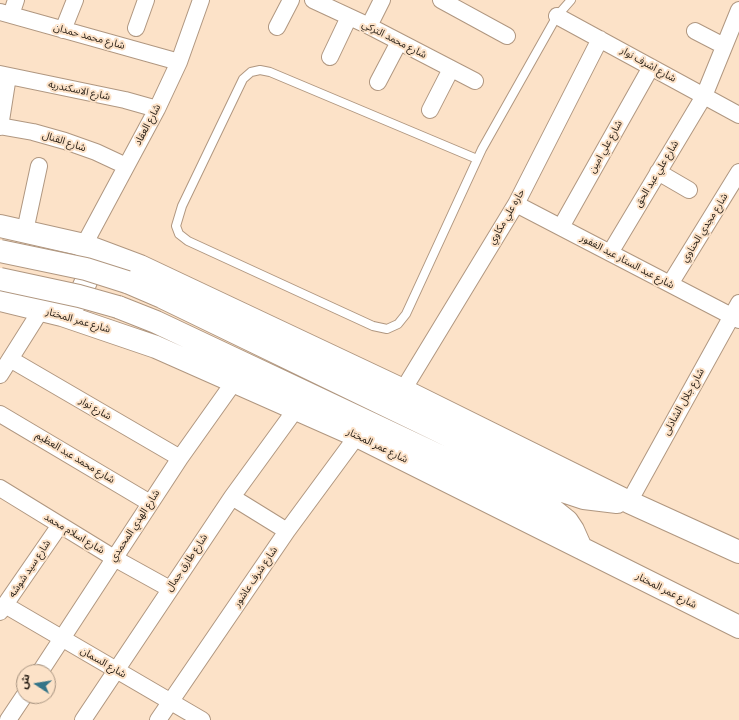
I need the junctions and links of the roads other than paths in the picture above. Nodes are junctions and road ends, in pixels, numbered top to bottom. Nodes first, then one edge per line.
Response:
1 (16, 0) edge
2 (75, 0) edge
3 (146, 0) edge
4 (201, 0) edge
5 (291, 0) edge
6 (313, 0) edge
7 (382, 0) edge
8 (441, 0) edge
9 (571, 0) edge
10 (739, 10) edge
11 (5, 14) edge
12 (557, 16) junction
13 (349, 17) junction
14 (369, 26) junction
15 (277, 27) dead end
16 (136, 28) dead end
17 (62, 30) junction
18 (695, 31) dead end
19 (508, 36) dead end
20 (600, 39) junction
21 (399, 42) junction
22 (724, 46) junction
23 (330, 57) dead end
24 (179, 62) junction
25 (651, 67) junction
26 (451, 69) junction
27 (4, 75) edge
28 (475, 81) dead end
29 (378, 82) dead end
30 (704, 96) junction
31 (157, 109) junction
32 (430, 110) dead end
33 (739, 115) edge
34 (0, 127) edge
35 (477, 159) junction
36 (39, 166) dead end
37 (126, 166) junction
38 (658, 172) junction
39 (739, 172) edge
40 (689, 190) dead end
41 (516, 204) junction
42 (0, 226) edge
43 (561, 227) junction
44 (25, 231) junction
45 (84, 245) junction
46 (0, 251) edge
47 (610, 252) junction
48 (0, 279) edge
49 (670, 284) junction
50 (0, 300) edge
51 (52, 313) junction
52 (736, 313) edge
53 (10, 359) junction
54 (0, 375) edge
55 (234, 382) junction
56 (403, 390) junction
57 (296, 409) junction
58 (0, 414) edge
59 (357, 436) junction
60 (180, 458) junction
61 (0, 488) edge
62 (232, 497) junction
63 (629, 502) junction
64 (150, 503) junction
65 (60, 525) junction
66 (287, 531) junction
67 (581, 548) junction
68 (739, 552) edge
69 (114, 558) junction
70 (170, 589) junction
71 (2, 609) edge
72 (739, 627) edge
73 (62, 639) junction
74 (45, 664) edge
75 (116, 670) junction
76 (171, 702) junction
77 (19, 704) edge
78 (8, 720) edge
79 (83, 720) edge
80 (158, 720) edge
81 (202, 720) edge

1 - 11 street
2 - 17 street
3 - 16 street
4 - 24 street, شارع العقاد
5 - 15 street
6 - 13 street, شارع محمد التركي
7 - 14 street
8 - 19 street
9 - 12 lane
10 - 22 street, شارع علي عبد الحق
11 - 17 street, شارع محمد حمدان
12 - 20 street, شارع اشرف نوار
12 - 35 lane
13 - 14 street, شارع محمد التركي
13 - 23 street
14 - 21 street, شارع محمد التركي
17 - 24 street, شارع محمد حمدان
18 - 22 street
20 - 25 street, شارع اشرف نوار
20 - 41 street, حاره علي مكاوي
21 - 26 street, شارع محمد التركي
21 - 29 street
22 - 30 street, شارع علي عبد الحق
24 - 31 street, شارع العقاد
25 - 30 street, شارع اشرف نوار
25 - 43 street, شارع علي امين
26 - 28 street, شارع محمد التركي
26 - 32 street
27 - 31 street, شارع الاسكندريه
27 - 34 street
30 - 33 street, شارع اشرف نوار
30 - 38 street, شارع علي عبد الحق
31 - 37 street, شارع العقاد
34 - 37 street, شارع القنال
35 - 35 lane
36 - 44 street
37 - 45 street, شارع العقاد
38 - 40 street
38 - 47 street, شارع علي عبد الحق
39 - 49 street, شارع مجدي الحناوي
41 - 43 street, شارع عبد الستار عبد الغفور
41 - 56 street, حاره علي مكاوي
42 - 44 main road
43 - 47 street, شارع عبد الستار عبد الغفور
44 - 45 main road
45 - 51 main road
45 - 56 main road
46 - 63 main road, bridge
47 - 49 street, شارع عبد الستار عبد الغفور
48 - 67 main road, bridge
49 - 52 street, شارع عبد الستار عبد الغفور
50 - 51 main road, شارع عمر المختار
51 - 53 street
51 - 55 main road, شارع عمر المختار
52 - 63 street, شارع جلال الشاذلى
53 - 54 street
53 - 60 street, شارع نوار
55 - 57 main road, شارع عمر المختار
55 - 60 street, شارع الهدي المحمدي
56 - 63 main road
57 - 59 main road, شارع عمر المختار
57 - 62 street, شارع طارق جمال
58 - 64 street, شارع محمد عبد العظيم
59 - 66 street, شارع شرف عاشور
59 - 67 main road, شارع عمر المختار
60 - 64 street, شارع الهدي المحمدي
61 - 65 street, شارع اسلام محمد
62 - 66 street
62 - 70 street, شارع طارق جمال
63 - 68 main road
64 - 69 street, شارع الهدي المحمدي
65 - 69 street, شارع اسلام محمد
65 - 71 street, شارع سيد شوشه
66 - 76 street, شارع شرف عاشور
67 - 72 main road, شارع عمر المختار
69 - 70 street, شارع اسلام محمد
69 - 73 street, شارع الهدي المحمدي
70 - 75 street, شارع طارق جمال
71 - 73 street, شارع السمان
73 - 74 street, شارع الهدي المحمدي
73 - 75 street, شارع السمان
75 - 76 street, شارع السمان
75 - 79 street, شارع طارق جمال
76 - 80 street, شارع شرف عاشور
76 - 81 street, شارع السمان
77 - 78 street

